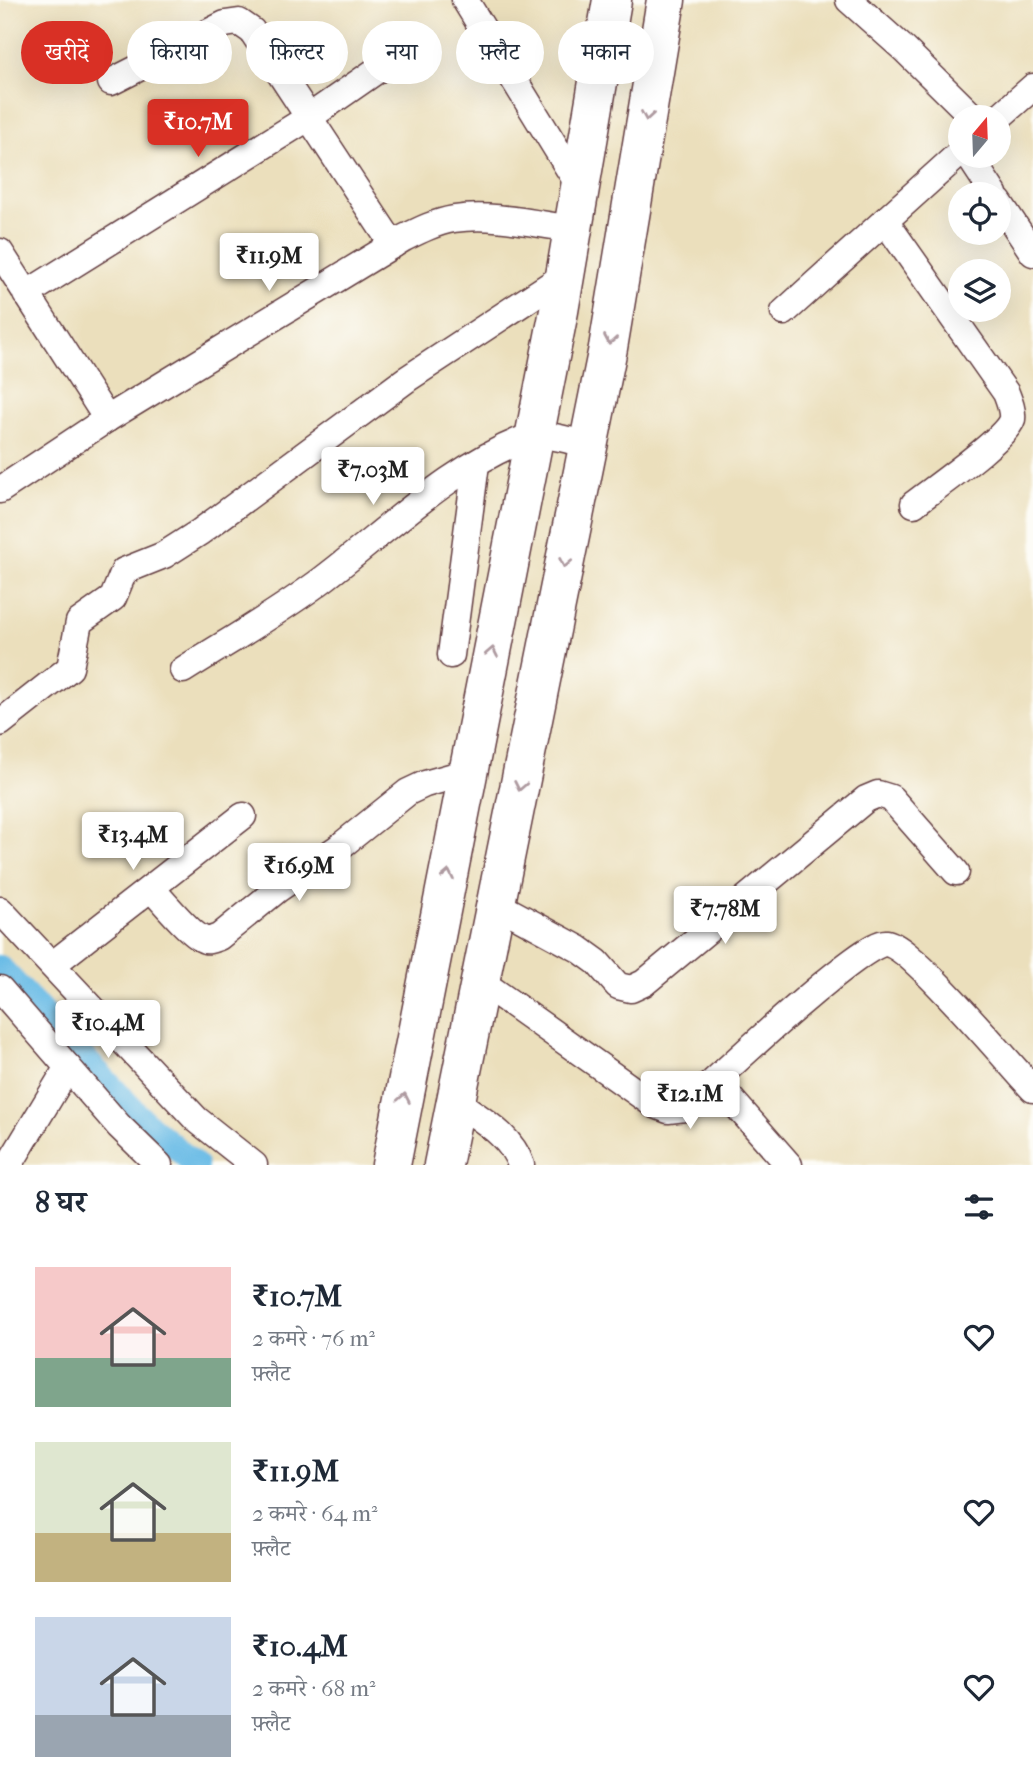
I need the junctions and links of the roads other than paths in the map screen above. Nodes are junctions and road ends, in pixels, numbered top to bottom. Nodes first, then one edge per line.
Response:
1 (465, 0) edge
2 (612, 0) edge
3 (666, 0) edge
4 (849, 0) edge
5 (113, 81) edge
6 (362, 81) edge
7 (1033, 87) edge
8 (961, 105) edge
9 (1012, 106) edge
10 (308, 118) junction
11 (948, 164) edge
12 (580, 187) junction
13 (885, 220) junction
14 (1011, 220) edge
15 (573, 229) junction
16 (393, 245) junction
17 (0, 252) edge
18 (1033, 253) edge
19 (565, 275) junction
20 (26, 294) junction
21 (784, 312) dead end
22 (107, 419) junction
23 (535, 434) junction
24 (589, 445) junction
25 (476, 464) junction
26 (0, 489) edge
27 (914, 504) dead end
28 (451, 656) dead end
29 (183, 670) dead end
30 (0, 723) edge
31 (468, 772) junction
32 (243, 816) dead end
33 (956, 872) dead end
34 (151, 888) junction
35 (496, 904) junction
36 (0, 910) edge
37 (52, 965) junction
38 (480, 981) junction
39 (0, 989) edge
40 (68, 1067) junction
41 (715, 1080) junction
42 (1033, 1089) edge
43 (449, 1142) edge
44 (9, 1165) edge
45 (159, 1165) edge
46 (254, 1165) edge
47 (391, 1165) edge
48 (521, 1165) edge
49 (789, 1165) edge

1 - 12 street
2 - 12 highway
3 -> 24 highway
4 - 8 street
5 - 10 street
6 - 10 street
7 - 9 street
10 - 16 street
10 - 20 street
11 - 13 street
12 - 15 highway
13 - 21 street
13 - 27 street
14 - 18 street
15 - 16 street
15 - 19 highway
16 - 22 street
17 - 20 street
19 - 23 highway
19 - 30 street
20 - 22 street
22 - 26 street
23 - 24 street
23 - 25 street
31 -> 23 highway
24 -> 35 highway
25 - 28 street
25 - 29 street
31 - 34 street
47 -> 31 highway
32 - 34 street
33 - 35 street
34 - 37 street
35 - 38 highway
36 - 37 street
37 - 46 street
38 - 41 street
38 - 43 highway
39 - 40 street
40 - 44 street
40 - 45 street
41 - 42 street
41 - 49 street
43 - 48 street

